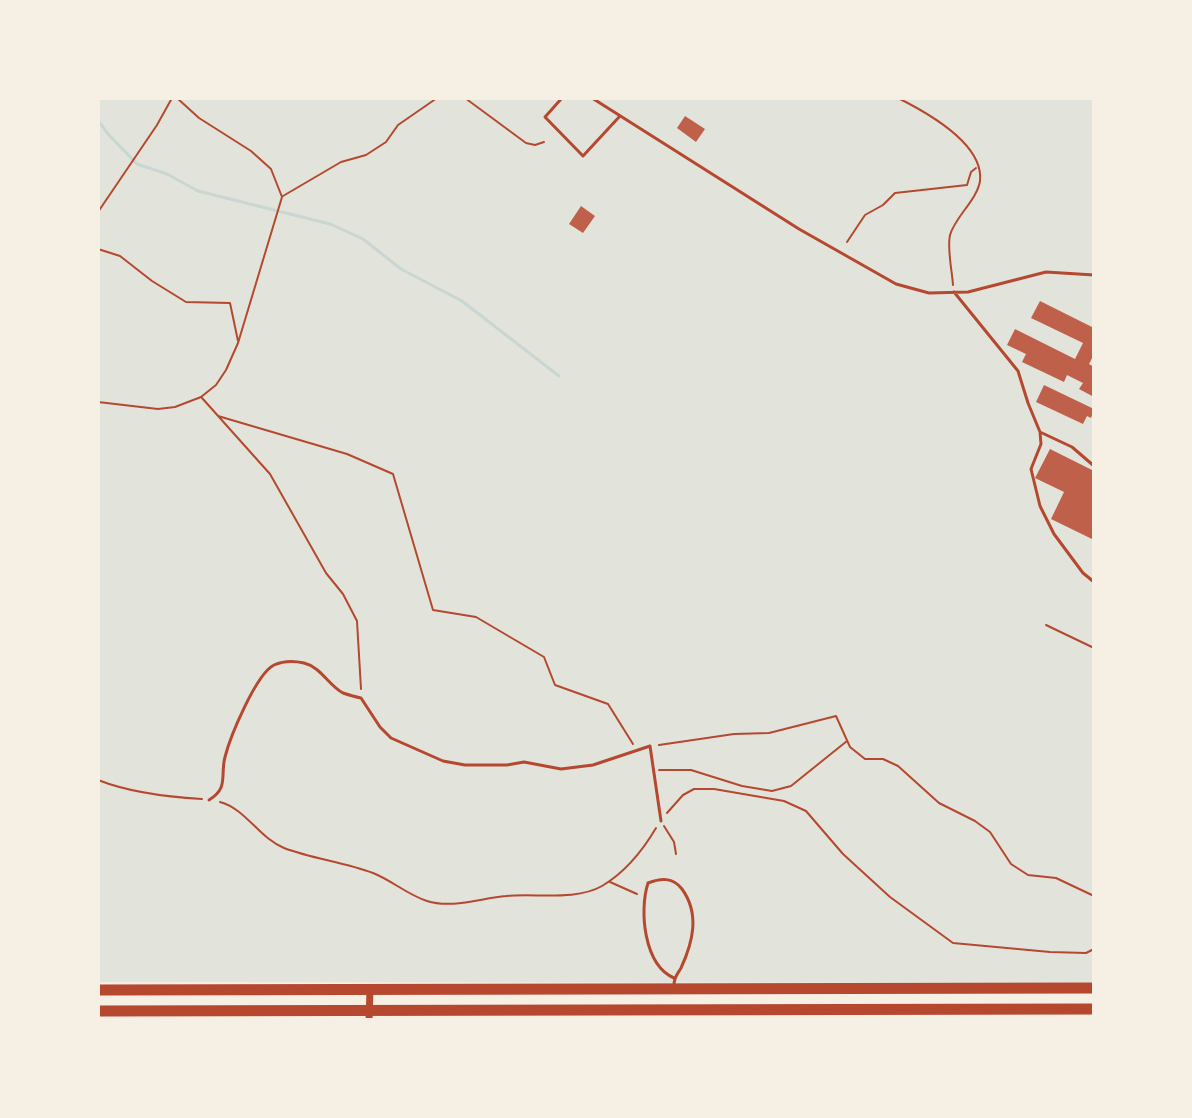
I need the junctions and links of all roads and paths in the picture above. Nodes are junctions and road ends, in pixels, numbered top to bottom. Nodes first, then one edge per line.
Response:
1 (172, 98) edge
2 (177, 98) edge
3 (437, 98) edge
4 (465, 98) edge
5 (562, 98) edge
6 (592, 98) edge
7 (898, 98) edge
8 (620, 116) junction
9 (544, 142) dead end
10 (977, 167) junction
11 (282, 197) junction
12 (98, 212) edge
13 (847, 242) dead end
14 (98, 249) edge
15 (1094, 275) edge
16 (954, 292) junction
17 (238, 343) junction
18 (201, 397) junction
19 (98, 402) edge
20 (218, 416) junction
21 (1040, 432) junction
22 (1094, 466) edge
23 (1094, 582) edge
24 (1046, 625) dead end
25 (1094, 648) edge
26 (361, 698) junction
27 (847, 741) junction
28 (650, 746) junction
29 (637, 750) junction
30 (653, 770) junction
31 (98, 780) edge
32 (209, 800) junction
33 (661, 821) junction
34 (676, 854) dead end
35 (609, 881) junction
36 (1094, 896) edge
37 (643, 897) junction
38 (1094, 949) edge
39 (674, 984) junction
40 (1094, 988) edge
41 (837, 989) junction
42 (98, 990) edge
43 (370, 990) junction
44 (98, 1011) edge
45 (1088, 1013) edge
46 (837, 1015) edge
47 (971, 1015) edge
48 (368, 1016) edge

1 - 12 path
2 - 11 path
3 - 11 path
4 - 9 path
5 - 8 lane
6 - 8 lane
7 - 10 path
8 - 16 lane
10 - 13 path
10 - 16 path
11 - 17 path
14 - 17 path
15 - 16 lane
16 - 21 lane
17 - 18 path
18 - 19 path
18 - 20 path
20 - 26 path
20 - 29 path
21 - 22 lane
21 - 23 lane
24 - 25 path
26 - 29 lane
26 - 32 lane
27 - 28 path
27 - 30 path
27 - 36 path
28 - 29 lane
28 - 30 lane
30 - 33 lane
31 - 32 path
32 - 35 path
33 - 34 path
33 - 35 path
33 - 38 path
35 - 37 path
37 - 39 lane
37 - 39 lane
39 - 41 main road
39 - 43 main road
40 - 41 main road
41 - 46 lane
42 - 43 main road
43 - 48 street
44 - 48 main road
45 - 47 main road
46 - 47 main road
46 - 48 main road

